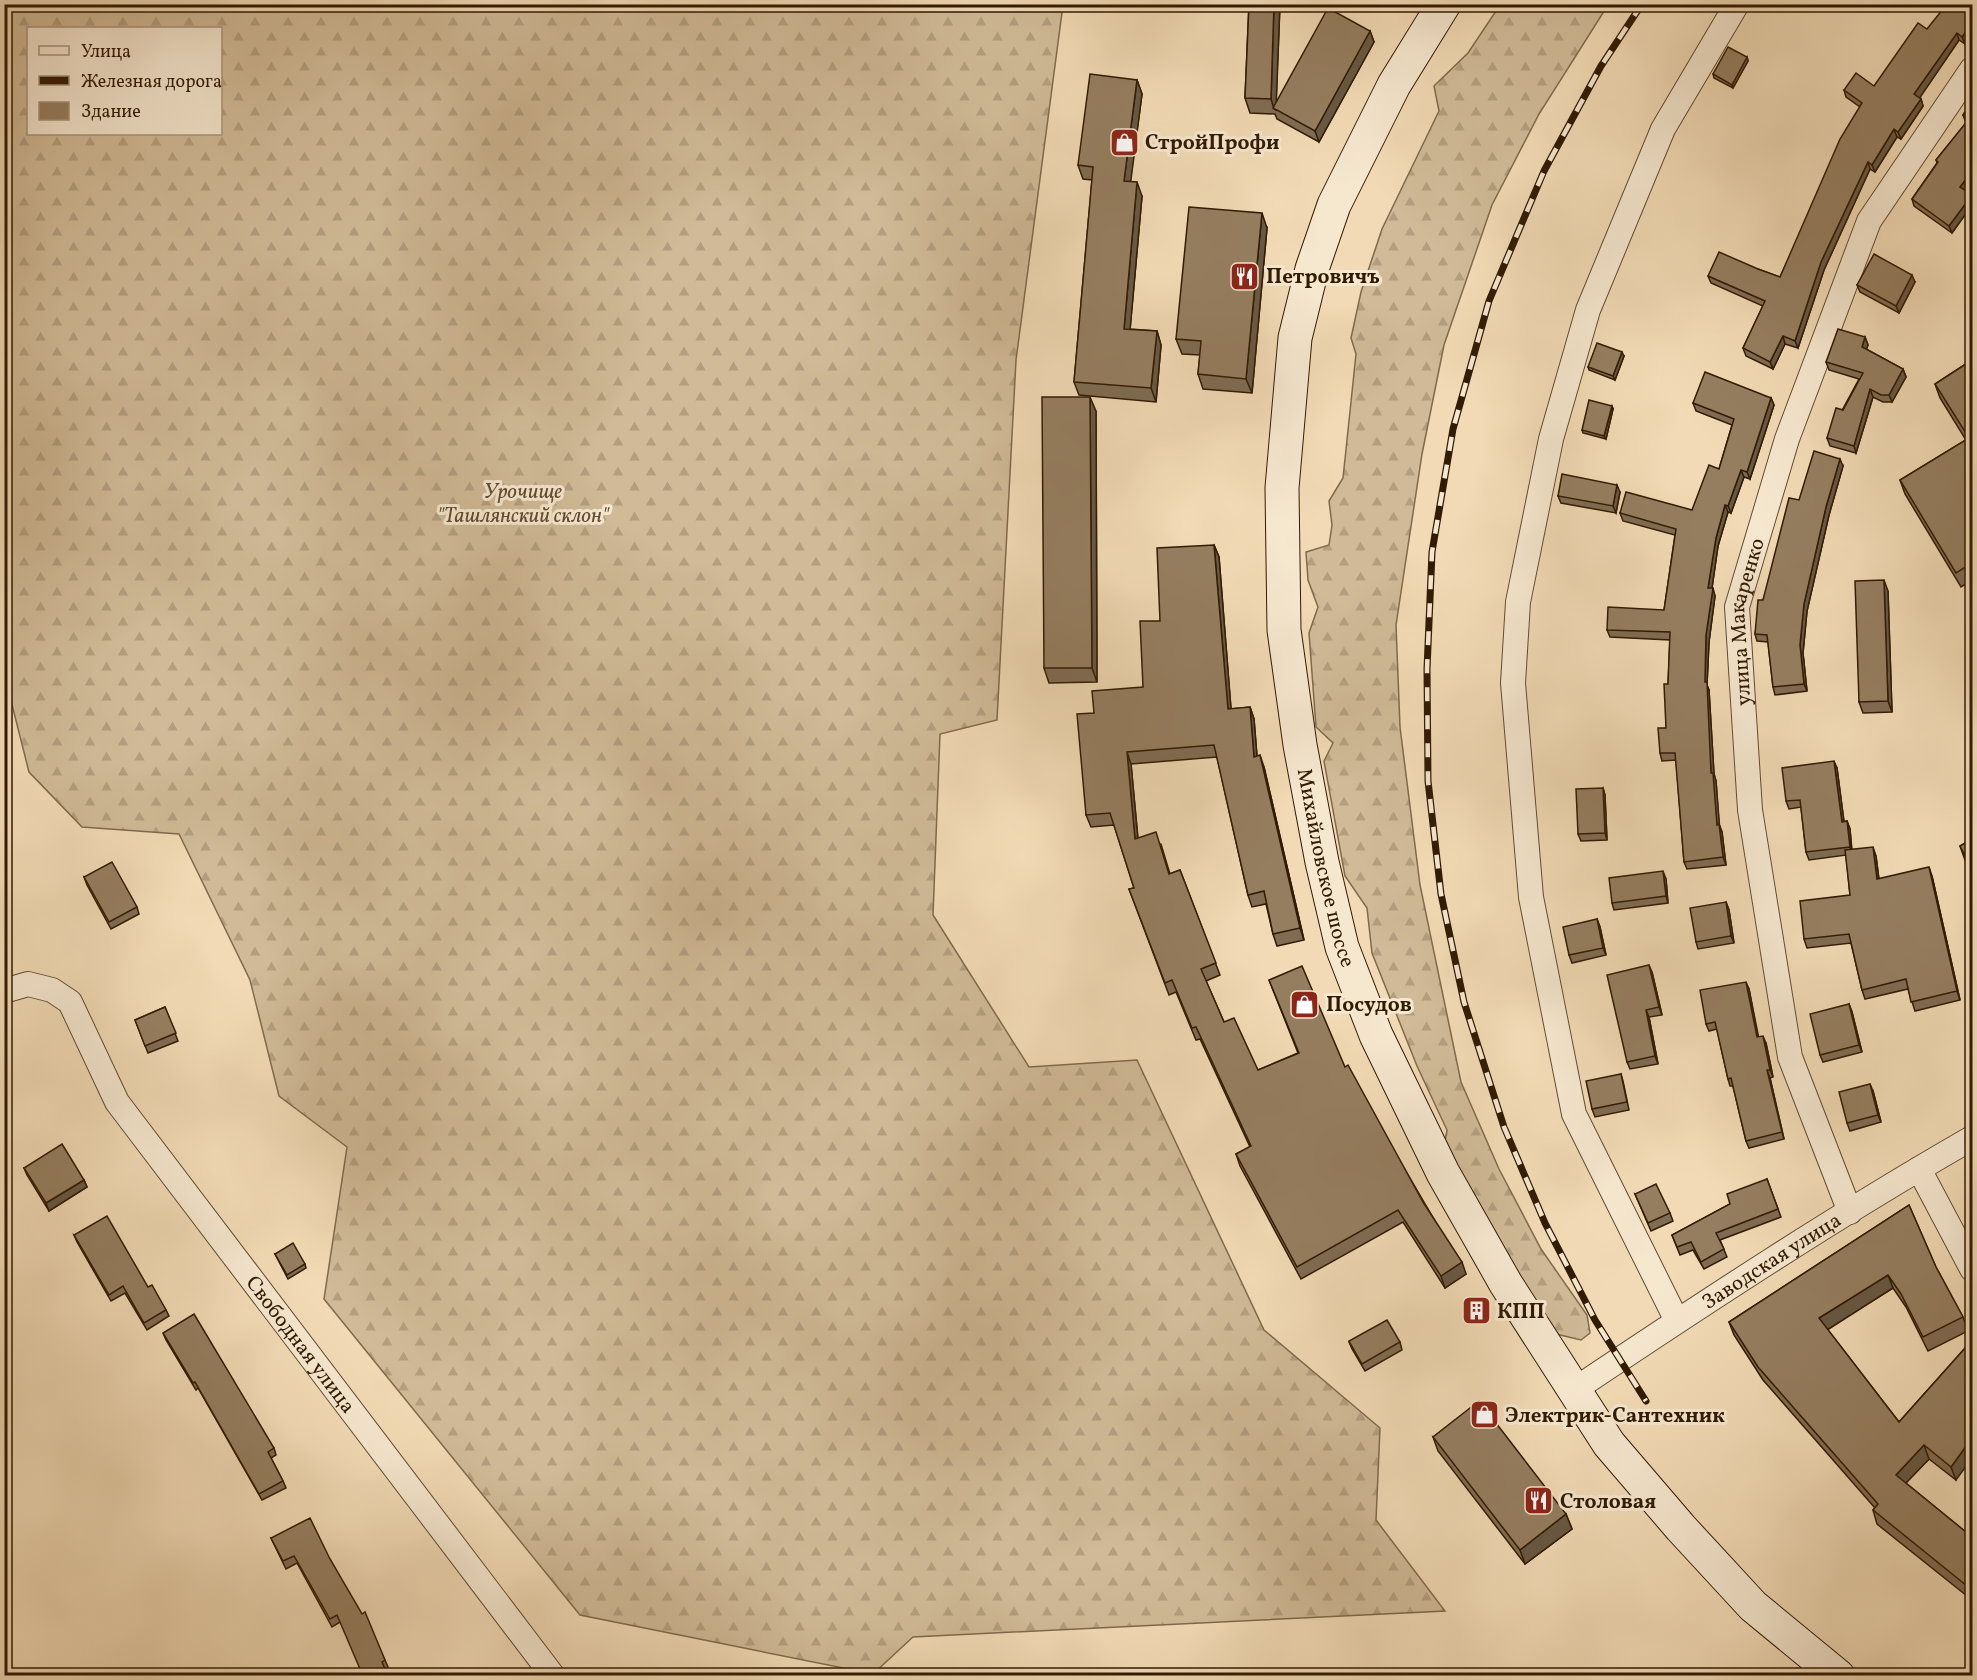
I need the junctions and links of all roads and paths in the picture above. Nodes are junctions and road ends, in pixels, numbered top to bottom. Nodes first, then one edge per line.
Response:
1 (1444, 4) edge
2 (1737, 4) edge
3 (1972, 69) edge
4 (4, 991) edge
5 (1972, 1138) edge
6 (1919, 1168) junction
7 (1850, 1212) junction
8 (1972, 1269) edge
9 (1677, 1321) junction
10 (1574, 1390) junction
11 (553, 1676) edge
12 (1838, 1676) edge

1 - 10 main road, Михайловское шоссе
2 - 9 street
3 - 7 street, улица Макаренко
4 - 11 street, Свободная улица
5 - 6 street, Заводская улица
6 - 7 street, Заводская улица
6 - 8 street
7 - 9 street, Заводская улица
9 - 10 street, Заводская улица
10 - 12 main road, Михайловское шоссе

